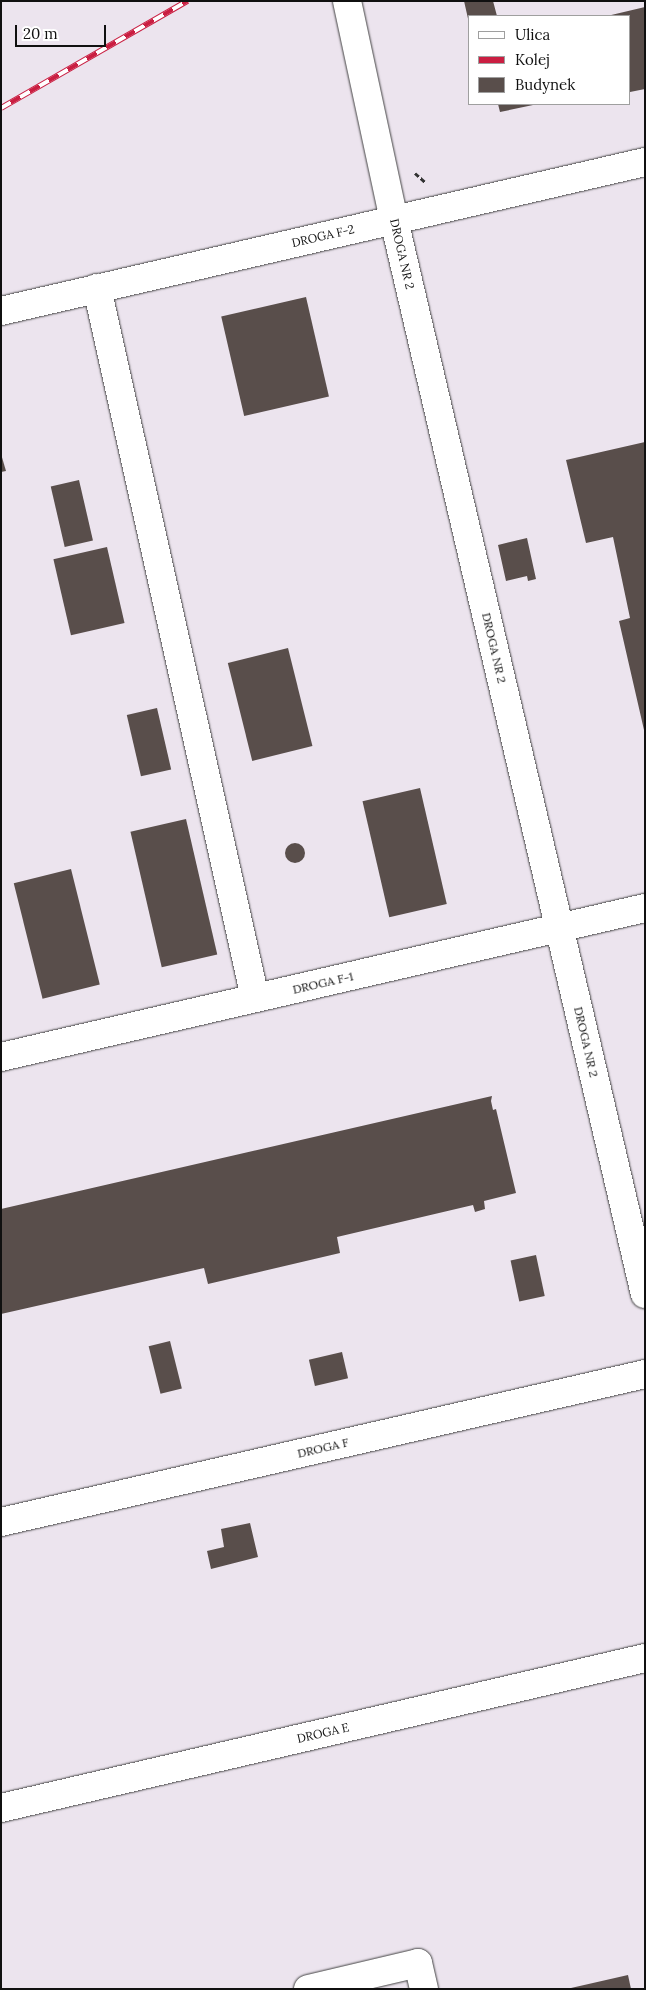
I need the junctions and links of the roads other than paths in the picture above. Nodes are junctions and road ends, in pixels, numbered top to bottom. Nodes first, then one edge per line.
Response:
1 (347, 1) edge
2 (645, 162) edge
3 (394, 220) junction
4 (97, 288) junction
5 (1, 311) edge
6 (645, 908) edge
7 (560, 928) junction
8 (256, 998) junction
9 (1, 1057) edge
10 (645, 1294) edge
11 (645, 1374) edge
12 (1, 1522) edge
13 (645, 1658) edge
14 (1, 1808) edge
15 (421, 1976) edge
16 (308, 1989) edge

1 - 3 lane, DROGA NR 2
2 - 3 lane, DROGA F-2
3 - 4 lane, DROGA F-2
3 - 7 lane, DROGA NR 2
4 - 5 lane, DROGA F-2
4 - 8 lane
6 - 7 lane, DROGA F-1
7 - 8 lane, DROGA F-1
7 - 10 lane, DROGA NR 2
8 - 9 lane, DROGA F-1
11 - 12 lane, DROGA F
13 - 14 lane, DROGA E
15 - 16 lane

